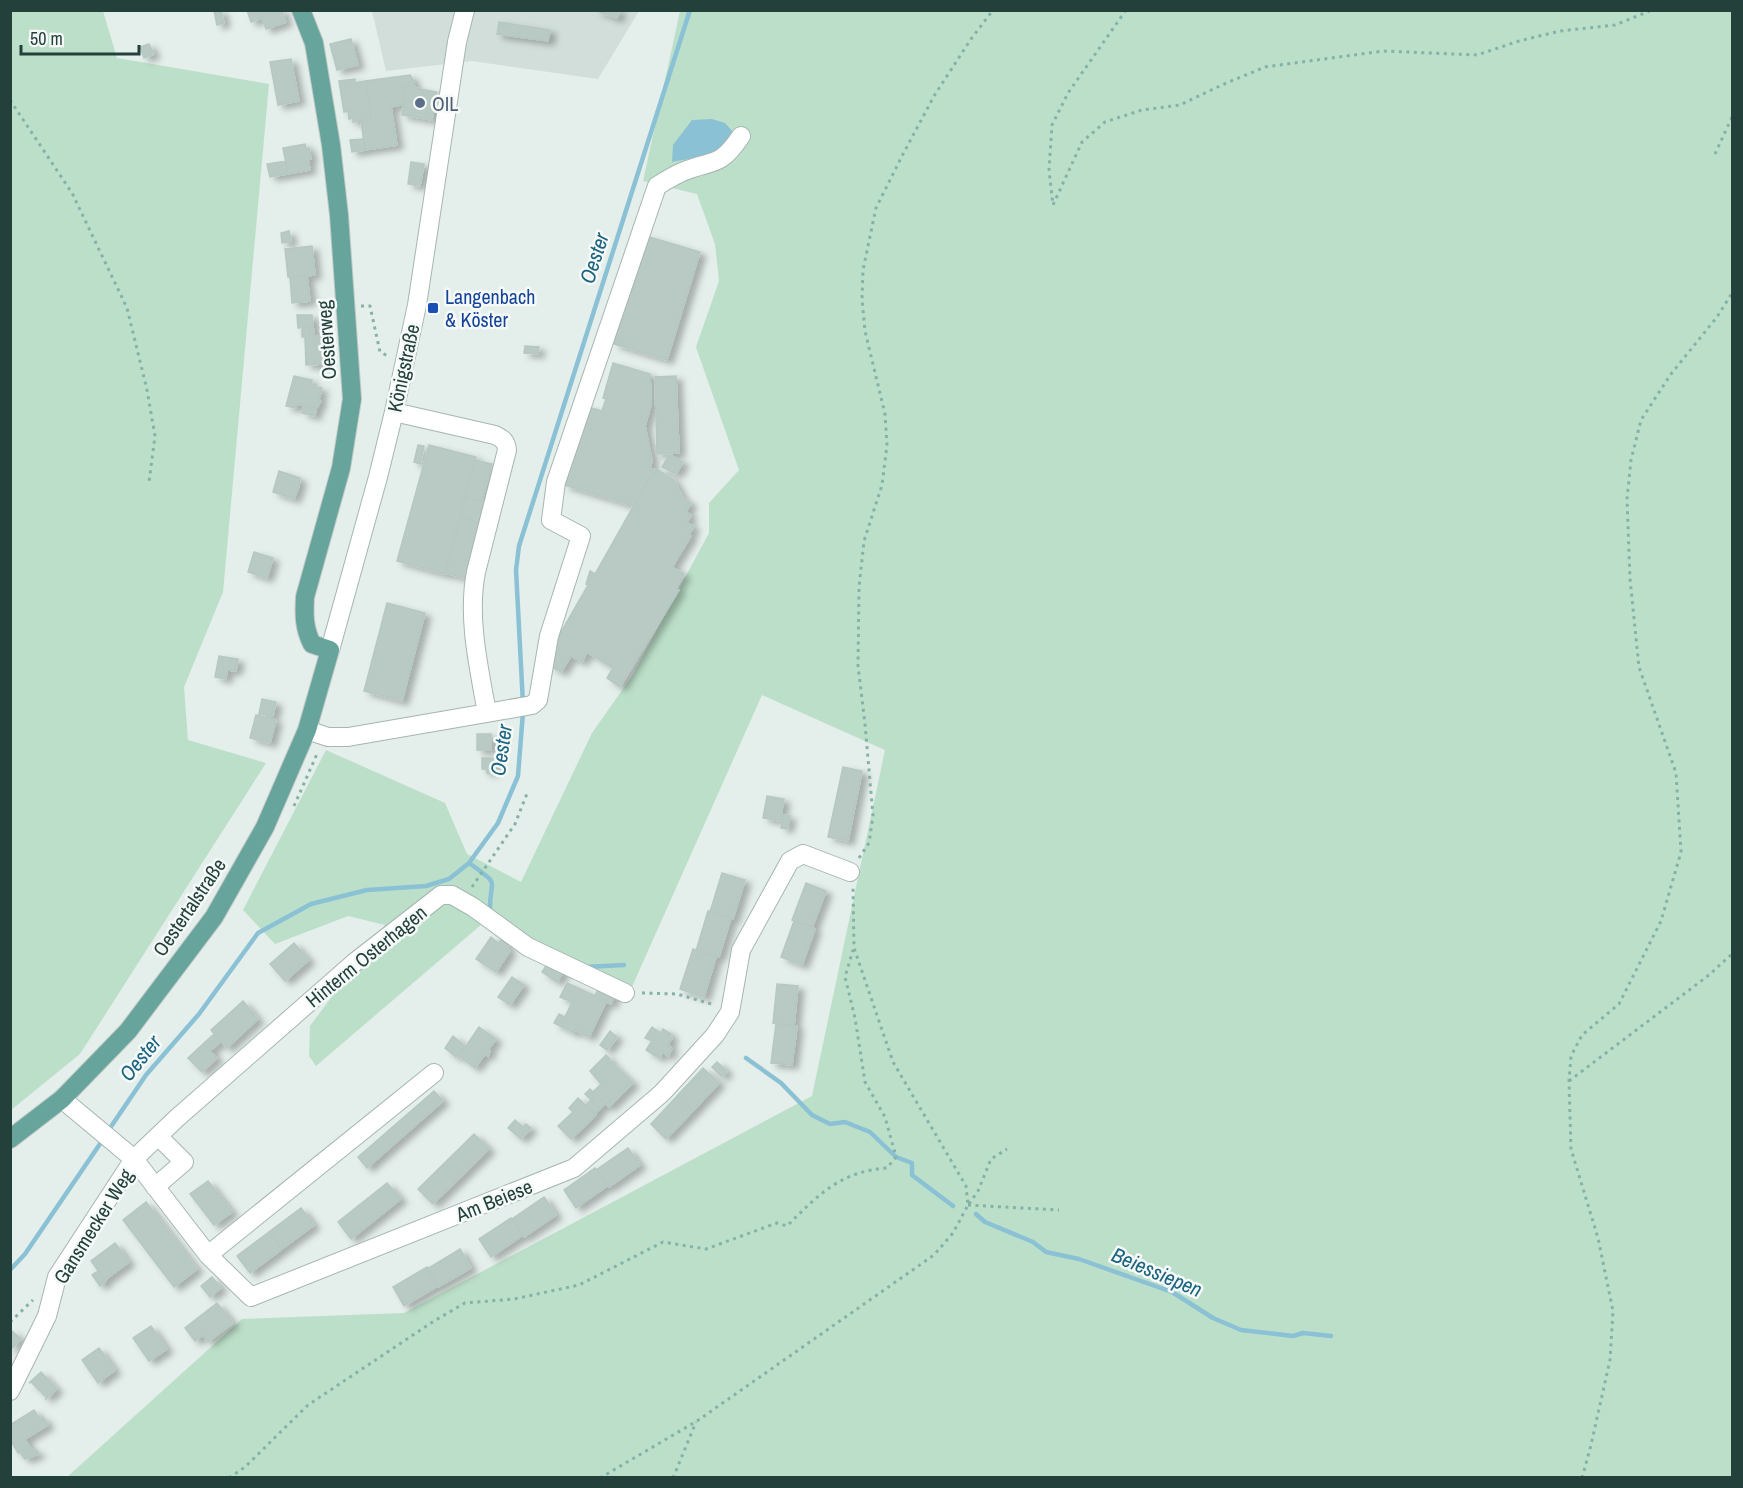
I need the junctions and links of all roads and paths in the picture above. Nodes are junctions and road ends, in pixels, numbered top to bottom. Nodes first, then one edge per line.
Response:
1 (302, 10) edge
2 (465, 10) edge
3 (993, 10) edge
4 (1126, 10) edge
5 (1652, 10) edge
6 (10, 100) edge
7 (1732, 117) edge
8 (741, 136) dead end
9 (1715, 154) dead end
10 (1732, 293) edge
11 (370, 306) dead end
12 (404, 360) junction
13 (394, 412) junction
14 (149, 482) dead end
15 (330, 650) junction
16 (487, 713) junction
17 (307, 730) junction
18 (528, 791) dead end
19 (850, 872) junction
20 (479, 878) dead end
21 (854, 948) junction
22 (1732, 954) edge
23 (625, 993) joint
24 (730, 1012) junction
25 (434, 1073) dead end
26 (1569, 1081) junction
27 (62, 1099) junction
28 (158, 1136) junction
29 (10, 1139) edge
30 (1007, 1149) dead end
31 (129, 1156) junction
32 (155, 1187) junction
33 (968, 1205) junction
34 (1059, 1210) dead end
35 (208, 1256) junction
36 (10, 1392) edge
37 (697, 1421) junction
38 (229, 1478) edge
39 (600, 1478) edge
40 (674, 1478) edge
41 (1582, 1478) edge

1 - 15 main road, Oesterweg
2 - 12 street, Königstraße
3 - 19 path
4 - 5 path
6 - 14 path
7 - 9 path
8 - 16 street
10 - 26 path
11 - 12 path
12 - 13 street, Königstraße
13 - 15 street, Königstraße
13 - 16 street
15 - 17 main road, Oestertalstraße
16 - 17 street
17 - 27 main road, Oestertalstraße
18 - 20 path
19 - 21 path
19 - 24 street, Am Beiese
21 - 33 path
21 - 38 path
22 - 26 path
23 - 24 path
23 - 28 street, Hinterm Osterhagen
24 - 35 street, Am Beiese
25 - 35 street
26 - 41 path
27 - 29 main road, Oestertalstraße
27 - 31 street, Am Beiese
28 - 31 street, Hinterm Osterhagen
28 - 32 street
30 - 33 path
31 - 32 street, Am Beiese
31 - 36 street, Gansmecker Weg
32 - 35 street, Am Beiese
33 - 34 path
33 - 37 path
37 - 39 path
37 - 40 path

